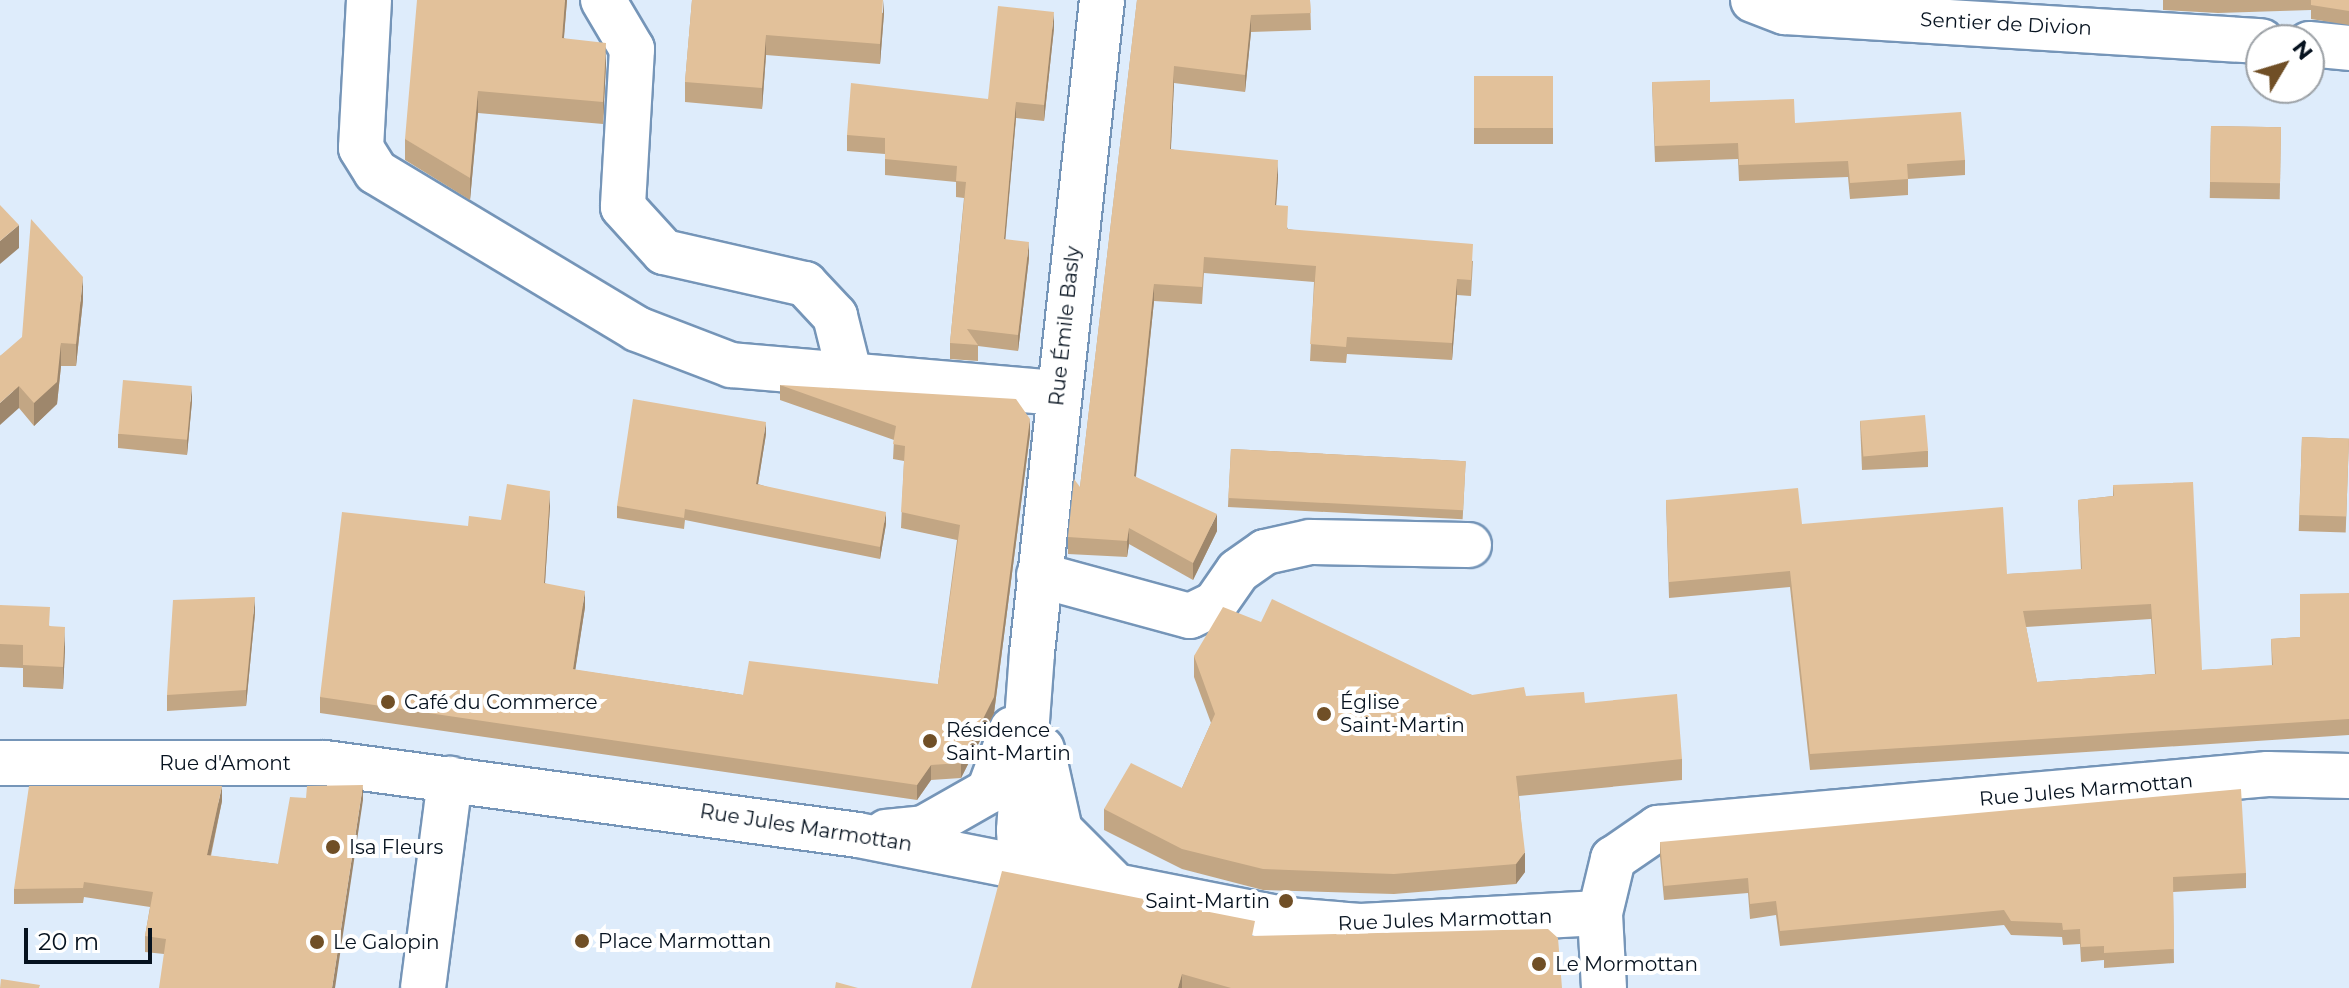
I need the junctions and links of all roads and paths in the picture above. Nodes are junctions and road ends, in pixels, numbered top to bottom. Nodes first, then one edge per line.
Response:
1 (369, 0) edge
2 (603, 0) edge
3 (1102, 0) edge
4 (1753, 0) edge
5 (2245, 40) edge
6 (2325, 46) edge
7 (2349, 48) edge
8 (850, 376) junction
9 (1057, 393) junction
10 (1469, 545) dead end
11 (1039, 575) junction
12 (1032, 653) junction
13 (0, 763) edge
14 (2349, 776) edge
15 (450, 779) junction
16 (858, 835) junction
17 (1036, 866) junction
18 (1112, 881) junction
19 (1600, 913) junction
20 (423, 988) edge
21 (1604, 988) edge

1 - 8 street
2 - 8 street
3 - 9 street, Rue Émile Basly
4 - 5 street, Sentier de Divion
6 - 7 street
8 - 9 street
9 - 11 street, Rue Émile Basly
10 - 11 street
11 - 12 street, Rue Émile Basly
12 - 16 street, Rue Émile Basly
12 - 17 street, Rue Émile Basly
12 - 18 street, Rue Émile Basly
13 - 15 street, Rue d'Amont
14 - 19 street, Rue Jules Marmottan
15 - 16 street, Rue Jules Marmottan
15 - 20 street
16 - 17 street, Rue Jules Marmottan
17 - 18 street, Rue Jules Marmottan
18 - 19 street, Rue Jules Marmottan
19 - 21 street

